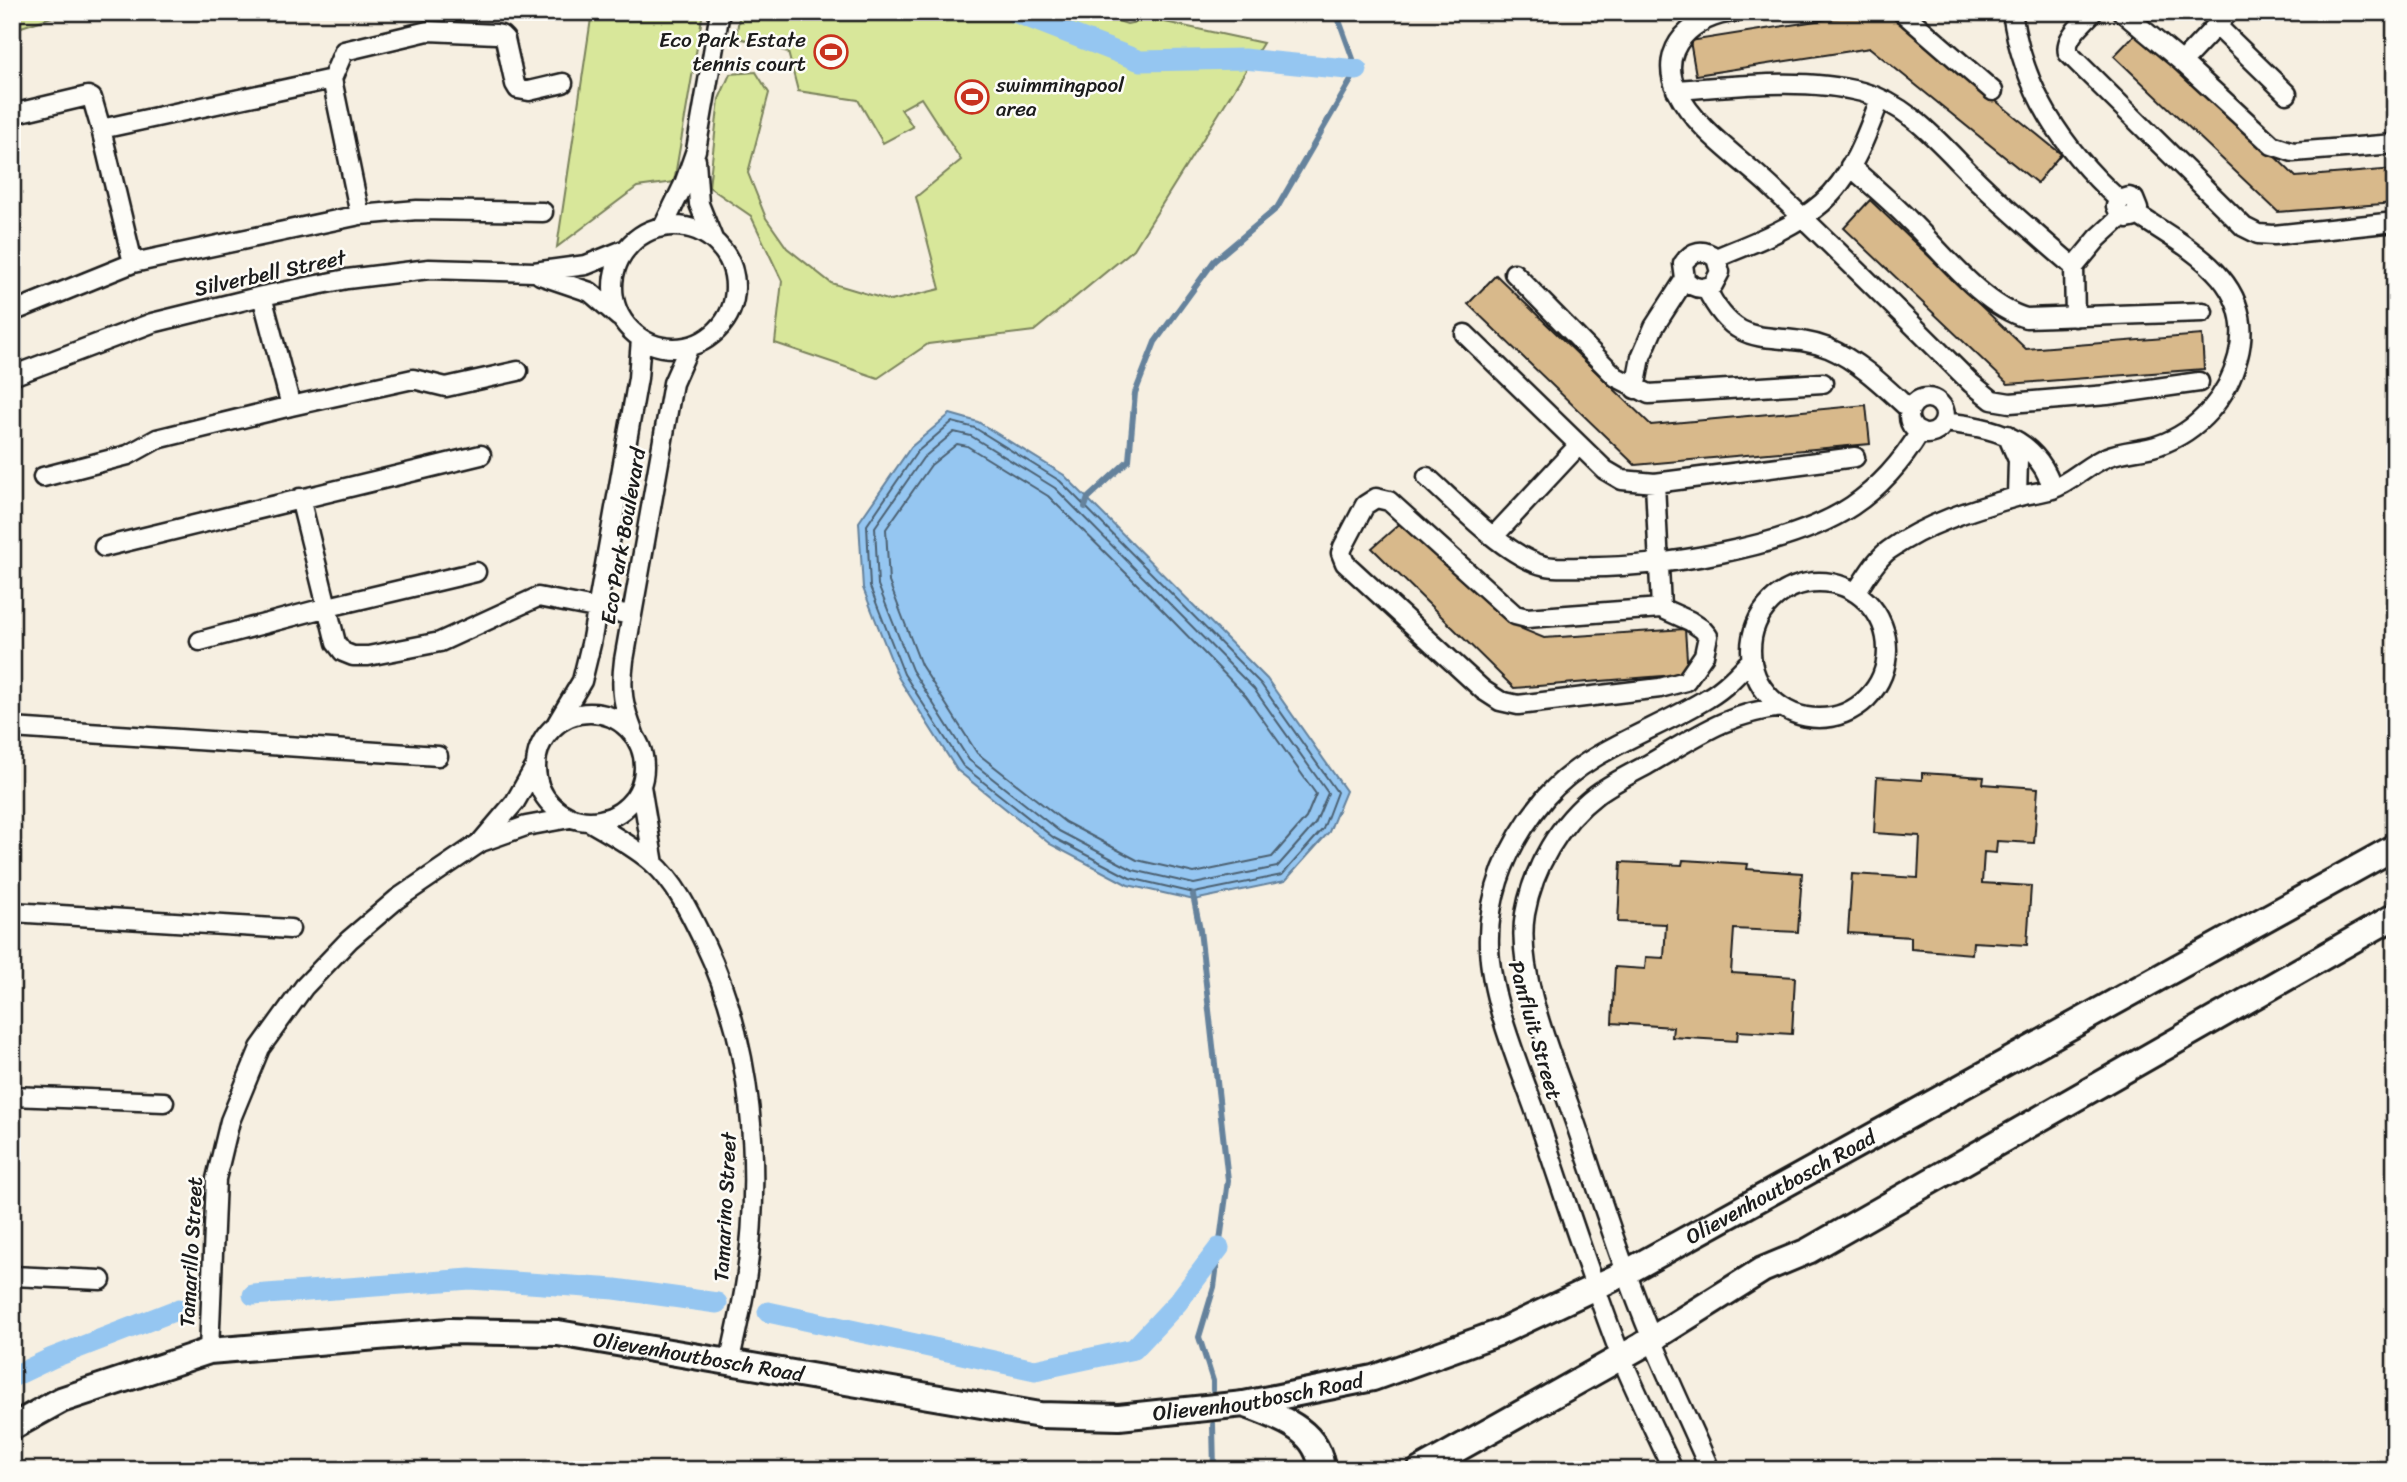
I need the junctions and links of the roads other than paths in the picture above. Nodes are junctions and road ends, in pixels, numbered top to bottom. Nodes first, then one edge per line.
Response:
1 (720, 12) edge
2 (1735, 12) edge
3 (1902, 12) edge
4 (2012, 12) edge
5 (2093, 12) edge
6 (2122, 12) edge
7 (2222, 19) edge
8 (2182, 62) junction
9 (332, 79) junction
10 (563, 83) dead end
11 (1676, 90) junction
12 (1993, 91) dead end
13 (2287, 94) dead end
14 (1880, 99) junction
15 (12, 114) edge
16 (101, 129) junction
17 (2395, 144) edge
18 (696, 150) junction
19 (1850, 166) junction
20 (2125, 211) junction
21 (543, 212) dead end
22 (360, 215) junction
23 (1803, 218) junction
24 (2395, 222) edge
25 (663, 227) junction
26 (713, 239) junction
27 (626, 249) junction
28 (1716, 258) junction
29 (133, 263) junction
30 (2074, 267) junction
31 (534, 272) junction
32 (1514, 273) dead end
33 (1685, 279) junction
34 (1706, 288) junction
35 (262, 296) junction
36 (12, 312) edge
37 (2203, 312) dead end
38 (2075, 317) junction
39 (621, 318) junction
40 (1465, 334) dead end
41 (641, 339) junction
42 (689, 347) junction
43 (518, 371) dead end
44 (19, 374) edge
45 (2199, 382) dead end
46 (1823, 383) dead end
47 (12, 385) edge
48 (1635, 389) junction
49 (291, 406) junction
50 (1910, 410) junction
51 (1944, 422) junction
52 (1920, 432) junction
53 (2007, 435) junction
54 (1578, 446) junction
55 (481, 455) dead end
56 (1854, 457) dead end
57 (43, 477) dead end
58 (1427, 477) dead end
59 (1655, 483) junction
60 (2053, 489) junction
61 (2017, 496) junction
62 (300, 498) junction
63 (1494, 536) junction
64 (104, 547) dead end
65 (1658, 562) junction
66 (476, 572) dead end
67 (1856, 592) junction
68 (328, 607) junction
69 (1661, 608) junction
70 (597, 609) junction
71 (631, 615) junction
72 (200, 641) dead end
73 (1751, 660) junction
74 (1782, 707) junction
75 (557, 723) junction
76 (12, 728) edge
77 (634, 734) junction
78 (438, 756) dead end
79 (535, 767) junction
80 (642, 786) junction
81 (570, 818) junction
82 (590, 822) junction
83 (481, 842) junction
84 (2395, 847) edge
85 (654, 863) junction
86 (12, 912) edge
87 (2395, 916) edge
88 (290, 929) dead end
89 (12, 1096) edge
90 (164, 1102) dead end
91 (1627, 1272) junction
92 (12, 1276) edge
93 (101, 1280) dead end
94 (1596, 1287) junction
95 (1652, 1339) junction
96 (209, 1350) junction
97 (1622, 1357) junction
98 (729, 1364) junction
99 (1244, 1404) junction
100 (12, 1427) edge
101 (1322, 1470) edge
102 (1420, 1470) edge
103 (1673, 1470) edge
104 (1710, 1470) edge

1 - 18 street
2 - 11 street
3 - 12 street
4 - 20 street
5 - 24 street
6 - 8 street
7 - 8 street
7 - 13 street
8 - 17 street
9 - 10 street
9 - 16 street
9 - 22 street
11 - 14 street
11 - 23 street
14 - 19 street
14 - 30 street
15 - 16 street
16 - 29 street
18 - 25 street
18 - 26 street
19 - 23 street
19 - 38 street
20 - 30 street
20 - 60 street
21 - 22 street
22 - 29 street
23 - 28 street
23 - 45 street
25 - 26 street
25 - 27 street
26 - 42 street
27 - 31 street, Silverbell Street
27 - 39 street
28 - 33 street
28 - 34 street
29 - 36 street
30 - 38 street
31 - 35 street, Silverbell Street
31 - 39 street, Silverbell Street
32 - 48 street
33 - 34 street
33 - 48 street
34 - 50 street
35 - 44 street, Silverbell Street
35 - 49 street
37 - 38 street
39 - 41 street
40 - 54 street
41 - 42 street
41 - 70 street, Eco Park Boulevard
42 - 71 street, Eco Park Boulevard
43 - 49 street
44 - 47 street, Silverbell Street
46 - 48 street
49 - 57 street
50 - 51 street
50 - 52 street
51 - 52 street
51 - 53 street
52 - 65 street
53 - 60 street
53 - 61 street
54 - 59 street
54 - 63 street
55 - 62 street
56 - 59 street
58 - 63 street
59 - 65 street
60 - 61 street
61 - 67 street
62 - 64 street
62 - 68 street
63 - 65 street
65 - 69 street
66 - 68 street
67 - 73 street
67 - 74 street, Panfluit Street
68 - 70 street
68 - 72 street
69 - 69 street
70 - 71 street
70 - 75 street, Eco Park Boulevard
71 - 77 street, Eco Park Boulevard
73 - 74 street, Panfluit Street
73 - 94 street, Panfluit Street
74 - 91 street, Panfluit Street
75 - 77 street
75 - 79 street
76 - 78 street
77 - 80 street
79 - 81 street
79 - 83 street, Tamarillo Street
80 - 82 street
80 - 85 street
81 - 82 street
81 - 83 street, Tamarillo Street
82 - 85 street, Tamarino Street
83 - 96 street, Tamarillo Street
84 - 91 main road, Olievenhoutbosch Road
85 - 98 street, Tamarino Street
86 - 88 street
87 - 95 main road
89 - 90 street
91 - 94 main road, Olievenhoutbosch Road
91 - 95 street, Panfluit Street
92 - 93 street
94 - 97 street, Panfluit Street
94 - 99 main road, Olievenhoutbosch Road
95 - 97 main road
95 - 104 street, Panfluit Street
96 - 98 main road, Olievenhoutbosch Road
96 - 100 main road, Olievenhoutbosch Road
97 - 102 main road
97 - 103 street, Panfluit Street
98 - 99 main road, Olievenhoutbosch Road
99 - 101 main road

